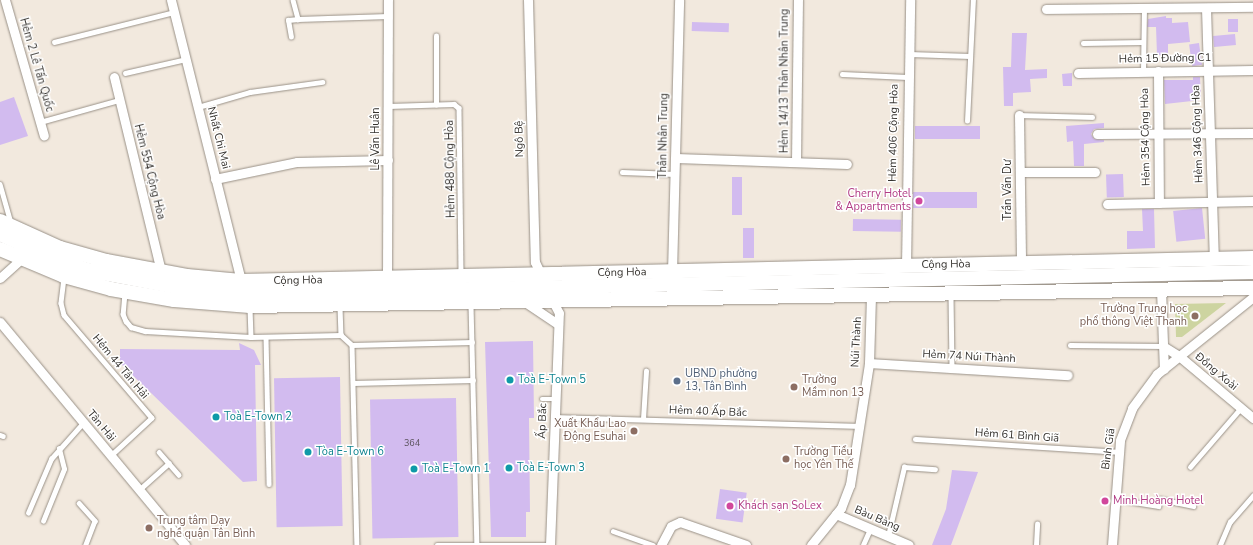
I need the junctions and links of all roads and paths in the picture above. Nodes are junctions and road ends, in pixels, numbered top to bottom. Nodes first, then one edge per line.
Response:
1 (5, 0) edge
2 (171, 0) edge
3 (293, 0) edge
4 (388, 0) edge
5 (528, 0) edge
6 (679, 0) edge
7 (798, 0) edge
8 (910, 0) edge
9 (973, 0) edge
10 (1253, 7) edge
11 (1144, 8) junction
12 (1206, 8) junction
13 (1046, 9) dead end
14 (174, 12) junction
15 (388, 16) junction
16 (298, 19) junction
17 (436, 36) dead end
18 (290, 37) dead end
19 (54, 42) dead end
20 (1143, 42) junction
21 (1083, 43) dead end
22 (907, 54) junction
23 (970, 56) junction
24 (186, 59) junction
25 (1208, 70) junction
26 (1253, 70) edge
27 (1158, 71) junction
28 (1143, 72) junction
29 (125, 73) dead end
30 (1078, 73) dead end
31 (842, 74) dead end
32 (114, 77) dead end
33 (907, 77) junction
34 (322, 82) dead end
35 (120, 100) junction
36 (436, 105) junction
37 (388, 106) junction
38 (198, 107) junction
39 (1019, 116) joint
40 (1092, 116) dead end
41 (967, 121) dead end
42 (40, 122) junction
43 (1210, 133) junction
44 (1253, 133) edge
45 (1098, 134) dead end
46 (1158, 134) junction
47 (44, 136) dead end
48 (676, 158) junction
49 (388, 160) junction
50 (796, 162) junction
51 (847, 164) dead end
52 (622, 172) dead end
53 (1020, 172) junction
54 (1095, 172) dead end
55 (676, 174) junction
56 (215, 178) junction
57 (0, 184) edge
58 (1253, 201) edge
59 (1212, 202) junction
60 (1159, 203) junction
61 (1107, 204) dead end
62 (0, 221) edge
63 (13, 228) junction
64 (0, 234) edge
65 (0, 249) edge
66 (1253, 258) edge
67 (20, 259) junction
68 (1214, 259) junction
69 (1021, 264) junction
70 (906, 266) junction
71 (161, 272) junction
72 (672, 272) junction
73 (1253, 272) edge
74 (64, 276) junction
75 (462, 277) junction
76 (0, 278) edge
77 (387, 279) junction
78 (240, 281) junction
79 (547, 288) junction
80 (1253, 288) edge
81 (1161, 290) junction
82 (125, 292) junction
83 (951, 293) junction
84 (871, 294) junction
85 (1253, 297) edge
86 (523, 301) junction
87 (471, 302) junction
88 (340, 305) junction
89 (250, 306) junction
90 (0, 322) edge
91 (558, 324) junction
92 (341, 335) junction
93 (251, 337) junction
94 (266, 337) junction
95 (472, 342) junction
96 (352, 345) junction
97 (1070, 345) dead end
98 (1163, 346) junction
99 (1179, 356) junction
100 (869, 363) junction
101 (952, 368) junction
102 (1164, 369) junction
103 (646, 371) dead end
104 (1068, 375) dead end
105 (472, 380) junction
106 (353, 383) junction
107 (542, 399) dead end
108 (556, 399) junction
109 (1241, 408) junction
110 (555, 417) junction
111 (1253, 418) edge
112 (643, 419) junction
113 (83, 423) junction
114 (860, 426) junction
115 (915, 439) dead end
116 (59, 449) junction
117 (159, 452) dead end
118 (1119, 452) junction
119 (111, 456) junction
120 (169, 463) junction
121 (1190, 466) dead end
122 (935, 469) dead end
123 (179, 475) dead end
124 (269, 484) dead end
125 (139, 490) junction
126 (1253, 496) edge
127 (1115, 498) junction
128 (79, 503) dead end
129 (1193, 506) dead end
130 (28, 513) dead end
131 (836, 514) junction
132 (43, 522) dead end
133 (1037, 524) dead end
134 (870, 528) junction
135 (613, 531) dead end
136 (888, 536) junction
137 (86, 545) edge
138 (185, 545) edge
139 (357, 545) edge
140 (437, 545) edge
141 (477, 545) edge
142 (550, 545) edge
143 (653, 545) edge
144 (661, 545) edge
145 (746, 545) edge
146 (811, 545) edge
147 (863, 545) edge
148 (909, 545) edge
149 (1036, 545) edge
150 (1112, 545) edge
151 (1220, 545) edge

1 - 42 street, Hẻm 2 Lê Tấn Quốc
2 - 14 street, Nhất Chi Mai
3 - 16 lane
4 - 15 street, Lê Văn Huân
5 - 79 street, Ngô Bệ
6 - 48 street, Thân Nhân Trung
7 - 50 street, Hẻm 14/13 Thân Nhân Trung
8 - 22 street, Hẻm 406 Cộng Hòa
9 - 23 lane
10 - 12 street
11 - 12 street
11 - 13 street
11 - 20 lane
12 - 25 street, Hẻm 346 Cộng Hòa
14 - 19 lane
14 - 24 street, Nhất Chi Mai
15 - 16 lane
15 - 37 street, Lê Văn Huân
16 - 18 lane
17 - 36 lane
20 - 21 lane
20 - 28 lane
22 - 23 lane
22 - 33 street, Hẻm 406 Cộng Hòa
23 - 41 lane
24 - 29 lane
24 - 38 street, Nhất Chi Mai
25 - 26 street, Hẻm 15 Đường C1
25 - 27 street, Hẻm 15 Đường C1
25 - 43 street, Hẻm 346 Cộng Hòa
27 - 28 street, Hẻm 15 Đường C1
27 - 46 street, Hẻm 354 Cộng Hòa
28 - 30 street, Hẻm 15 Đường C1
31 - 33 lane
32 - 35 street, Hẻm 554 Cộng Hòa
33 - 70 street, Hẻm 406 Cộng Hòa
34 - 38 lane
35 - 42 lane
35 - 71 street, Hẻm 554 Cộng Hòa
36 - 37 lane, Hẻm 488 Cộng Hòa
36 - 75 lane, Hẻm 488 Cộng Hòa
37 - 49 street, Lê Văn Huân
38 - 56 street, Nhất Chi Mai
39 - 40 lane
39 - 53 street, Trần Văn Dư
42 - 47 street, Hẻm 2 Lê Tấn Quốc
43 - 44 street
43 - 46 street
43 - 59 street, Hẻm 346 Cộng Hòa
45 - 46 street
46 - 60 street, Hẻm 354 Cộng Hòa
48 - 50 street, Hẻm 14/13 Thân Nhân Trung
48 - 55 street, Thân Nhân Trung
49 - 56 street
49 - 77 street, Lê Văn Huân
50 - 51 street, Hẻm 14/13 Thân Nhân Trung
52 - 55 lane
53 - 54 street
53 - 69 street, Trần Văn Dư
55 - 72 street, Thân Nhân Trung
56 - 78 street, Nhất Chi Mai
57 - 63 lane
58 - 59 street
59 - 60 street
59 - 68 street, Hẻm 346 Cộng Hòa
60 - 61 street
62 - 63 main road, Cộng Hòa
63 - 71 main road, Cộng Hòa
64 - 79 main road, Cộng Hòa
65 - 67 main road, Cộng Hòa
66 - 68 main road, Cộng Hòa
67 - 74 main road, Cộng Hòa
67 - 76 street
68 - 69 main road, Cộng Hòa
69 - 70 main road, Cộng Hòa
70 - 72 main road, Cộng Hòa
71 - 78 main road, Cộng Hòa
72 - 79 main road, Cộng Hòa
73 - 79 main road, Cộng Hòa
74 - 82 main road, Cộng Hòa
74 - 119 lane, Hẻm 44 Tân Hải
75 - 77 main road, Cộng Hòa
75 - 79 main road, Cộng Hòa
77 - 78 main road, Cộng Hòa
79 - 84 main road, Cộng Hòa
79 - 86 main road, Cộng Hòa
79 - 91 street, Ấp Bắc
80 - 81 main road, Cộng Hòa
81 - 83 main road, Cộng Hòa
81 - 98 street
82 - 89 main road, Cộng Hòa
82 - 93 lane
83 - 84 main road, Cộng Hòa
83 - 101 lane
84 - 100 street, Núi Thành
85 - 99 street, Bình Giã
86 - 87 main road, Cộng Hòa
86 - 91 street
87 - 88 main road, Cộng Hòa
87 - 95 lane
88 - 89 main road, Cộng Hòa
88 - 92 lane
89 - 93 lane
90 - 113 street, Tân Hải
91 - 108 street, Ấp Bắc
92 - 94 lane
92 - 96 lane
93 - 94 lane
94 - 124 lane
95 - 96 lane
95 - 105 lane
96 - 106 lane
97 - 98 lane
98 - 99 street, Đồng Xoài
98 - 102 street
99 - 102 street, Bình Giã
99 - 109 street, Đồng Xoài
100 - 101 street, Hẻm 74 Núi Thành
100 - 114 street, Núi Thành
101 - 104 street, Hẻm 74 Núi Thành
102 - 118 street, Bình Giã
103 - 112 lane
105 - 106 lane
105 - 141 lane
106 - 139 lane
107 - 108 lane
108 - 110 street, Ấp Bắc
109 - 111 street, Đồng Xoài
109 - 121 lane
110 - 112 lane, Hẻm 40 Ấp Bắc
110 - 142 street, Ấp Bắc
112 - 114 lane, Hẻm 40 Ấp Bắc
113 - 116 lane
113 - 119 street, Tân Hải
114 - 131 street, Núi Thành
115 - 118 lane, Hẻm 61 Bình Giã
116 - 130 lane
116 - 132 lane
117 - 120 lane
118 - 127 street, Bình Giã
119 - 125 street, Tân Hải
120 - 123 lane
120 - 125 lane
122 - 136 lane
125 - 138 street, Tân Hải
126 - 151 lane
127 - 129 lane
127 - 150 street, Bình Giã
128 - 137 lane
131 - 134 street, Bàu Bàng
131 - 146 street, Núi Thành
133 - 149 lane
134 - 136 street, Bàu Bàng
134 - 147 lane
135 - 143 lane
136 - 148 street, Bàu Bàng
140 - 141 lane
141 - 142 lane
144 - 145 street

